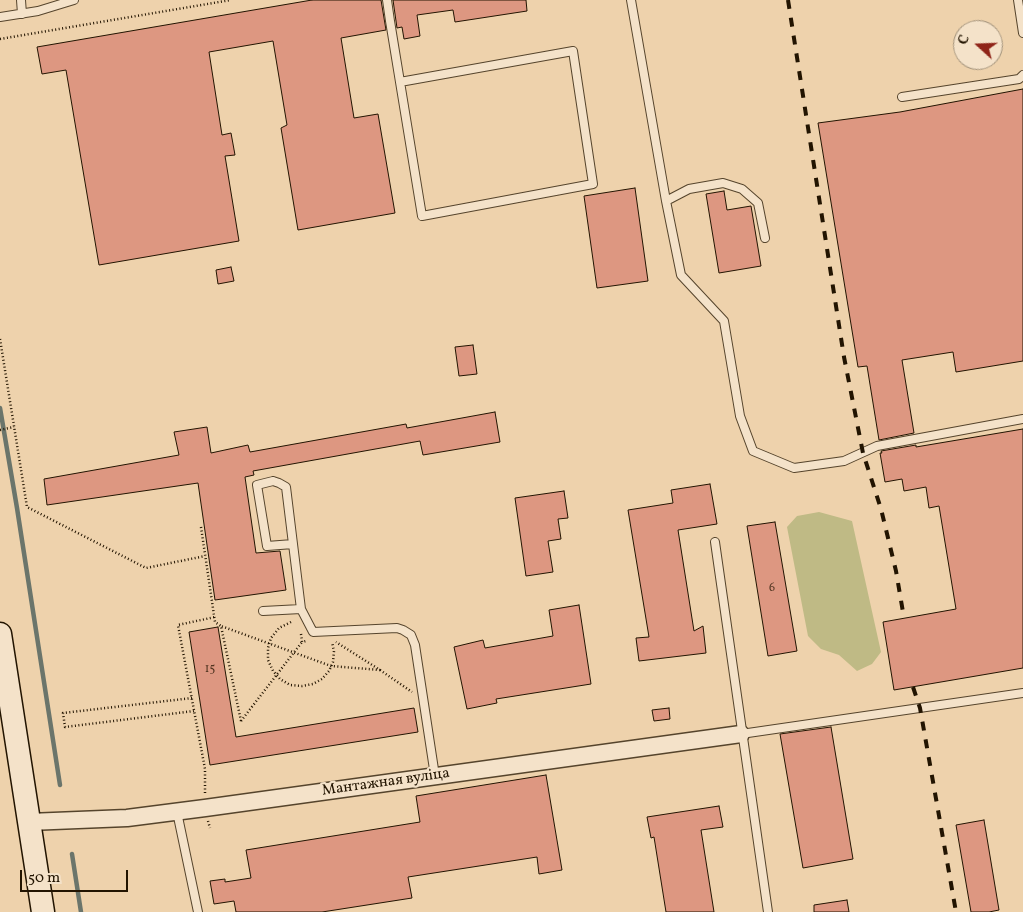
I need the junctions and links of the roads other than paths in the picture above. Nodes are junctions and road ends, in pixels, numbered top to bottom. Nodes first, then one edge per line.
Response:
1 (21, 0) edge
2 (47, 0) edge
3 (74, 0) edge
4 (387, 0) edge
5 (631, 0) edge
6 (1018, 0) edge
7 (38, 11) junction
8 (22, 14) junction
9 (0, 17) edge
10 (1023, 33) edge
11 (1023, 75) edge
12 (400, 82) junction
13 (902, 97) dead end
14 (666, 201) junction
15 (764, 238) dead end
16 (1023, 419) edge
17 (715, 542) dead end
18 (293, 544) junction
19 (300, 609) junction
20 (263, 610) dead end
21 (0, 634) edge
22 (1023, 693) edge
23 (742, 734) junction
24 (435, 776) junction
25 (177, 812) junction
26 (28, 822) junction
27 (43, 912) edge
28 (198, 912) edge
29 (768, 912) edge

1 - 8 lane
2 - 7 lane
3 - 7 lane
4 - 12 lane
5 - 14 lane
6 - 10 lane
7 - 8 lane
8 - 9 lane
11 - 13 lane
12 - 12 lane
14 - 15 lane
14 - 16 lane
17 - 23 lane
18 - 18 lane
18 - 19 lane
19 - 20 lane
19 - 24 lane
21 - 26 main road
22 - 23 lane
23 - 24 street, Мантажная вуліца
23 - 29 lane
24 - 25 street, Мантажная вуліца
25 - 26 street, Мантажная вуліца
25 - 28 lane
26 - 27 main road

